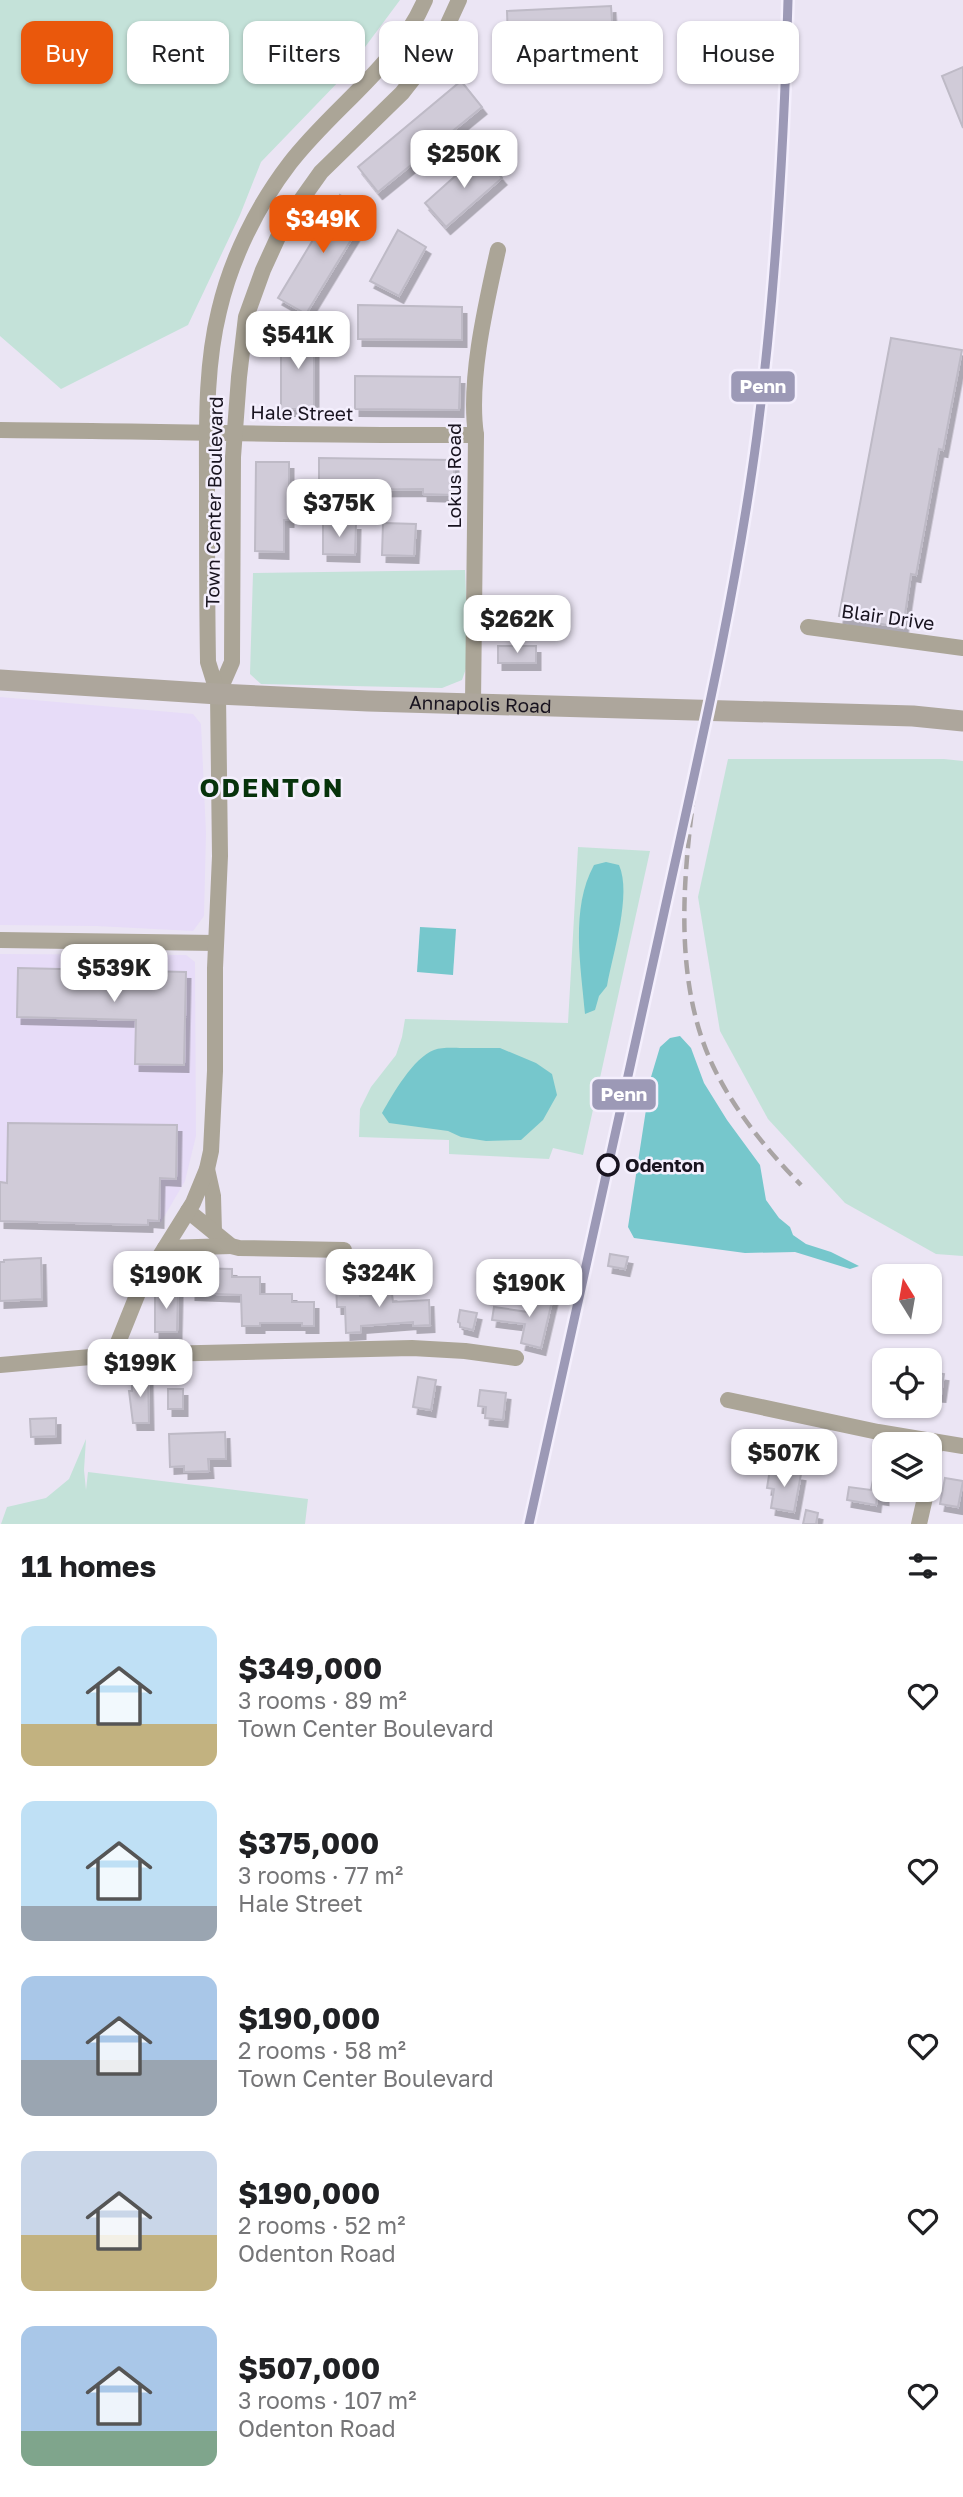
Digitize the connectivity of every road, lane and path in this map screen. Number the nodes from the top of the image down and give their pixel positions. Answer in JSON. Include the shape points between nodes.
{"nodes":[{"id":1,"x":425,"y":0,"type":"edge"},
{"id":2,"x":459,"y":0,"type":"edge"},
{"id":3,"x":498,"y":250,"type":"dead end"},
{"id":4,"x":0,"y":430,"type":"edge"},
{"id":5,"x":207,"y":432,"type":"junction"},
{"id":6,"x":234,"y":433,"type":"junction"},
{"id":7,"x":476,"y":435,"type":"junction"},
{"id":8,"x":808,"y":626,"type":"dead end"},
{"id":9,"x":963,"y":648,"type":"edge"},
{"id":10,"x":0,"y":680,"type":"edge"},
{"id":11,"x":218,"y":694,"type":"junction"},
{"id":12,"x":473,"y":703,"type":"junction"},
{"id":13,"x":963,"y":721,"type":"edge"},
{"id":14,"x":0,"y":940,"type":"edge"},
{"id":15,"x":216,"y":943,"type":"junction"},
{"id":16,"x":207,"y":1169,"type":"junction"},
{"id":17,"x":188,"y":1211,"type":"junction"},
{"id":18,"x":214,"y":1232,"type":"junction"},
{"id":19,"x":231,"y":1246,"type":"junction"},
{"id":20,"x":164,"y":1248,"type":"junction"},
{"id":21,"x":344,"y":1250,"type":"dead end"},
{"id":22,"x":113,"y":1355,"type":"junction"},
{"id":23,"x":516,"y":1357,"type":"dead end"},
{"id":24,"x":0,"y":1365,"type":"edge"},
{"id":25,"x":728,"y":1400,"type":"dead end"},
{"id":26,"x":883,"y":1432,"type":"edge"},
{"id":27,"x":942,"y":1444,"type":"edge"},
{"id":28,"x":963,"y":1446,"type":"edge"},
{"id":29,"x":924,"y":1502,"type":"edge"},
{"id":30,"x":919,"y":1524,"type":"edge"}],
"edges":[{"from":1,"to":5,"type":"street","name":"Town Center Boulevard","via":[[373,76],[290,163],[252,223],[219,312],[209,374]]},
{"from":2,"to":6,"type":"street","name":"Town Center Boulevard","via":[[420,70],[321,172],[285,224],[246,317]]},
{"from":3,"to":7,"type":"street","name":"Lokus Road","via":[[478,350]]},
{"from":4,"to":5,"type":"street","name":"Hale Street"},
{"from":5,"to":6,"type":"street","name":"Hale Street"},
{"from":5,"to":11,"type":"street","name":"Town Center Boulevard","via":[[208,662]]},
{"from":6,"to":7,"type":"street","name":"Hale Street"},
{"from":6,"to":11,"type":"street","name":"Town Center Boulevard","via":[[232,662]]},
{"from":7,"to":12,"type":"street","name":"Lokus Road"},
{"from":8,"to":9,"type":"street","name":"Blair Drive"},
{"from":10,"to":11,"type":"main road","name":"Annapolis Road"},
{"from":11,"to":12,"type":"main road","name":"Annapolis Road"},
{"from":11,"to":15,"type":"street","name":"Town Center Boulevard"},
{"from":12,"to":13,"type":"main road","name":"Annapolis Road"},
{"from":14,"to":15,"type":"street"},
{"from":15,"to":16,"type":"street","name":"Town Center Boulevard","via":[[215,1084]]},
{"from":16,"to":17,"type":"street","name":"Town Center Boulevard"},
{"from":16,"to":18,"type":"street"},
{"from":17,"to":18,"type":"street"},
{"from":17,"to":20,"type":"street","name":"Town Center Boulevard"},
{"from":18,"to":19,"type":"street"},
{"from":19,"to":20,"type":"street"},
{"from":19,"to":21,"type":"street"},
{"from":20,"to":22,"type":"street","name":"Town Center Boulevard","via":[[140,1288]]},
{"from":22,"to":23,"type":"street","via":[[412,1348]]},
{"from":22,"to":24,"type":"street"},
{"from":25,"to":26,"type":"street"},
{"from":27,"to":28,"type":"street"},
{"from":29,"to":30,"type":"street"}]}
